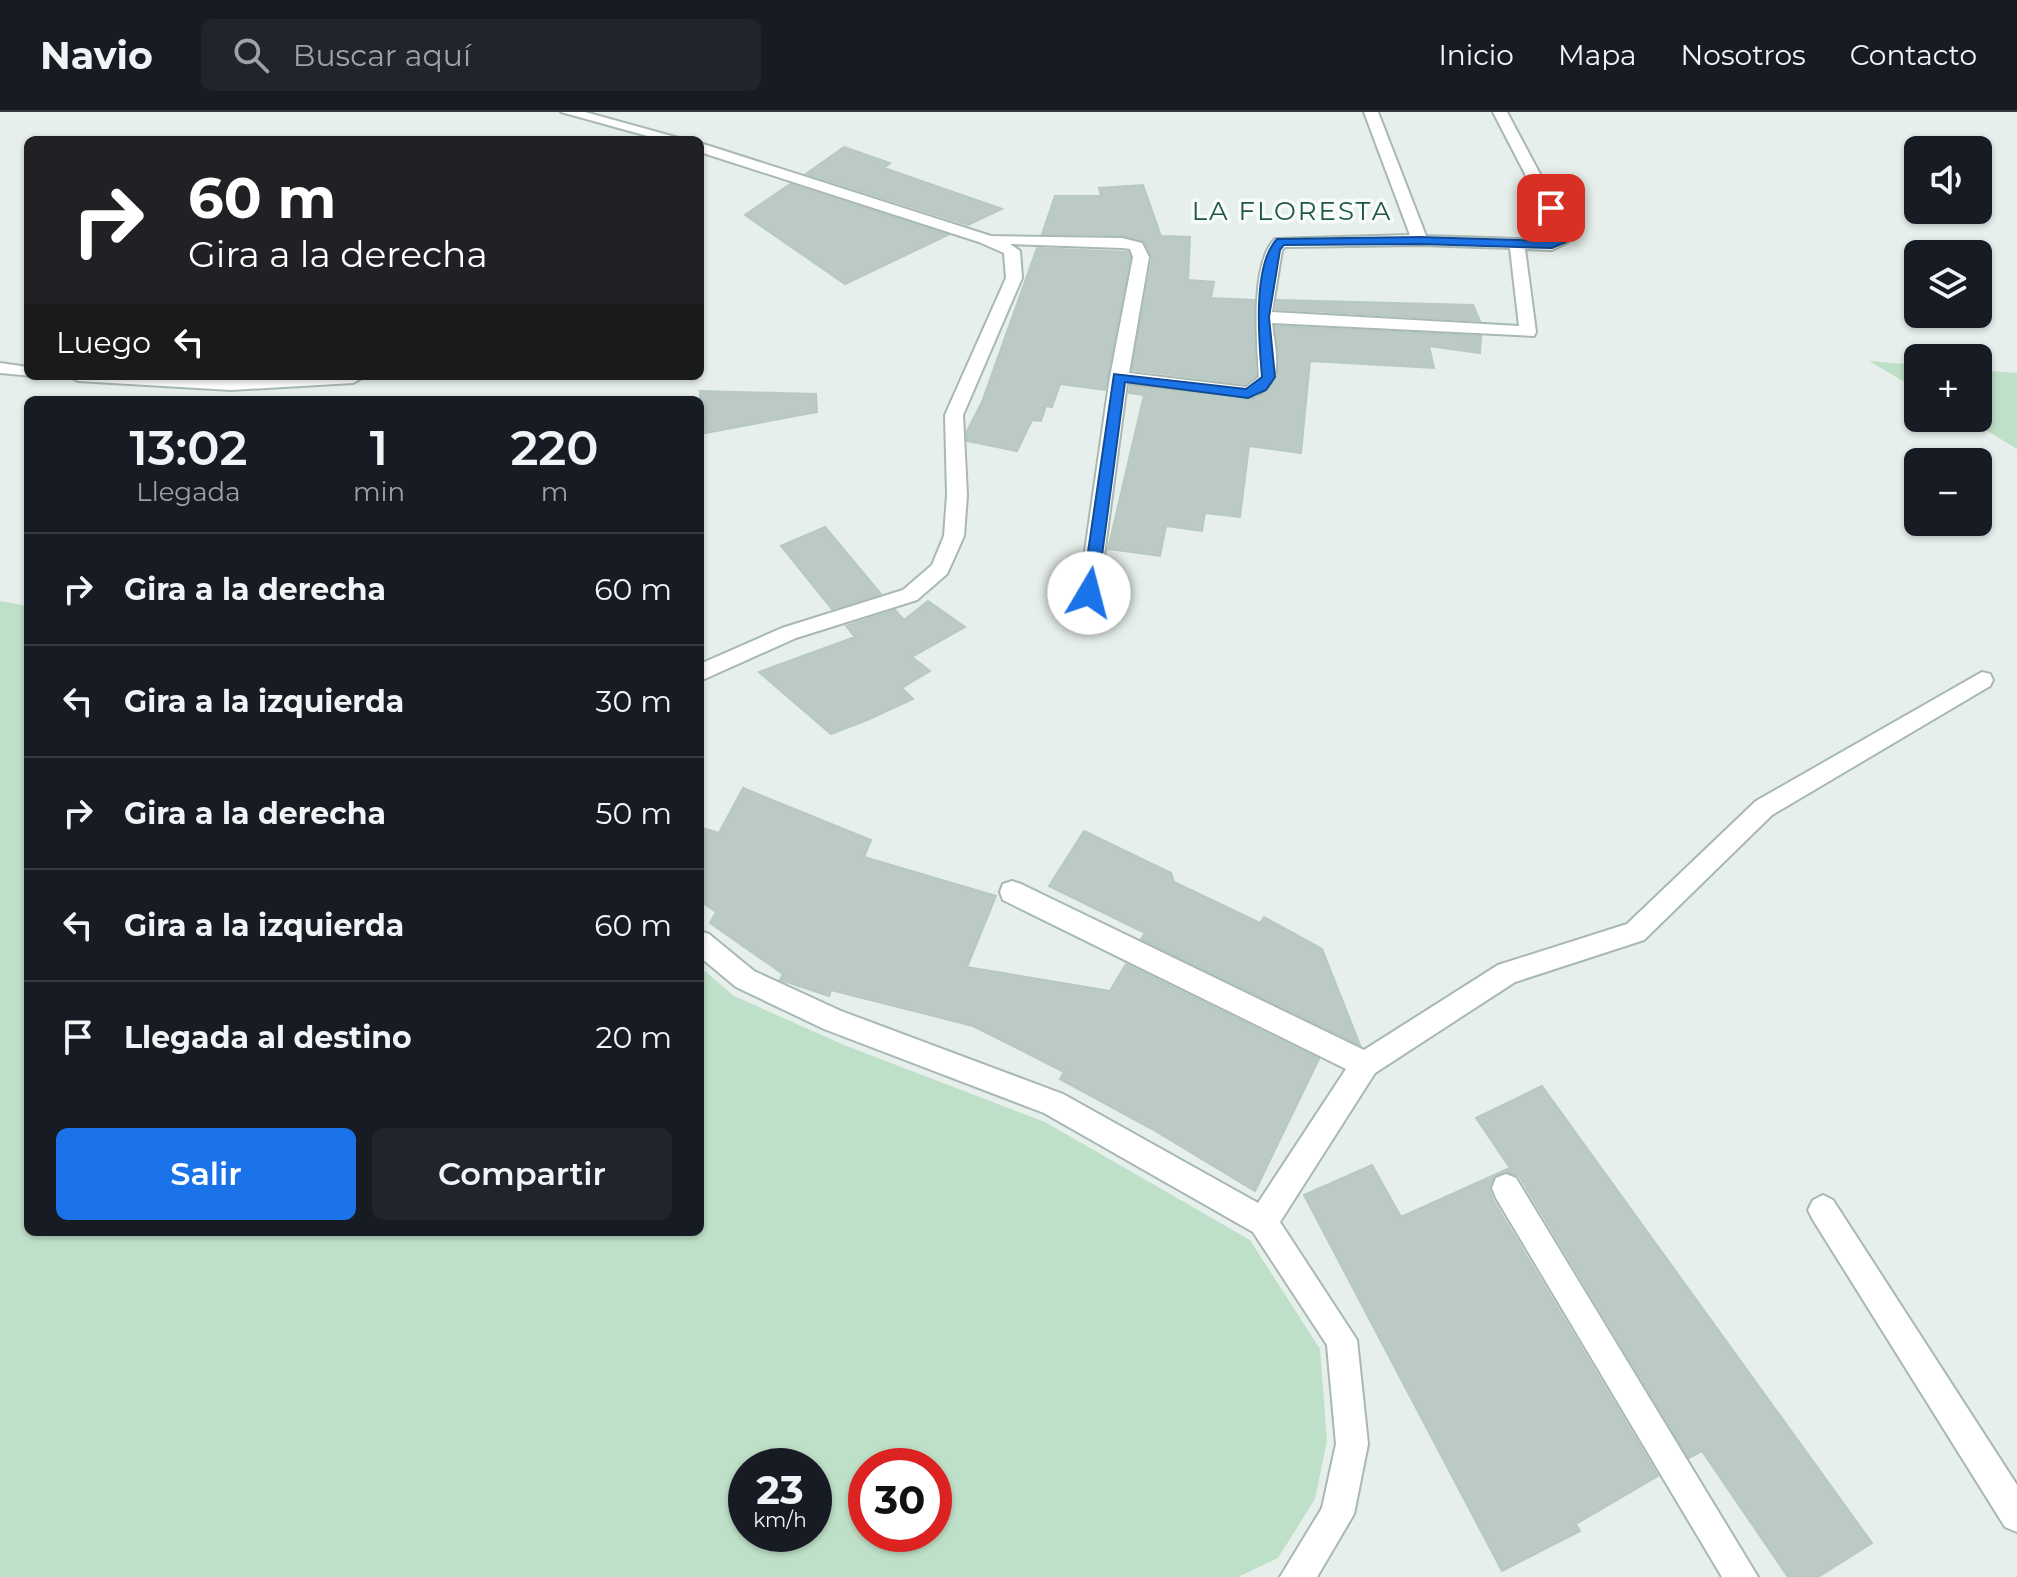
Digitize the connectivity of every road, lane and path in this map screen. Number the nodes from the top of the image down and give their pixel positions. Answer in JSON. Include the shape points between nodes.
{"nodes":[{"id":1,"x":568,"y":112,"type":"edge"},
{"id":2,"x":1371,"y":112,"type":"edge"},
{"id":3,"x":1500,"y":112,"type":"edge"},
{"id":4,"x":663,"y":136,"type":"edge"},
{"id":5,"x":704,"y":148,"type":"edge"},
{"id":6,"x":985,"y":239,"type":"junction"},
{"id":7,"x":1420,"y":240,"type":"junction"},
{"id":8,"x":1517,"y":244,"type":"junction"},
{"id":9,"x":1263,"y":317,"type":"junction"},
{"id":10,"x":0,"y":368,"type":"edge"},
{"id":11,"x":24,"y":371,"type":"edge"},
{"id":12,"x":1119,"y":377,"type":"junction"},
{"id":13,"x":146,"y":380,"type":"edge"},
{"id":14,"x":318,"y":380,"type":"edge"},
{"id":15,"x":1089,"y":593,"type":"dead end"},
{"id":16,"x":704,"y":671,"type":"edge"},
{"id":17,"x":1982,"y":680,"type":"dead end"},
{"id":18,"x":1012,"y":892,"type":"dead end"},
{"id":19,"x":704,"y":945,"type":"edge"},
{"id":20,"x":1365,"y":1064,"type":"junction"},
{"id":21,"x":1506,"y":1188,"type":"dead end"},
{"id":22,"x":1823,"y":1210,"type":"dead end"},
{"id":23,"x":1263,"y":1222,"type":"junction"},
{"id":24,"x":2017,"y":1515,"type":"edge"},
{"id":25,"x":1297,"y":1577,"type":"edge"},
{"id":26,"x":1741,"y":1577,"type":"edge"}],
"edges":[{"from":1,"to":4,"type":"street"},
{"from":2,"to":7,"type":"street"},
{"from":3,"to":8,"type":"street","via":[[1563,232],[1552,245]]},
{"from":5,"to":6,"type":"street"},
{"from":6,"to":12,"type":"street","via":[[1136,246],[1141,257]]},
{"from":6,"to":16,"type":"street","via":[[1012,251],[1014,278],[954,415],[954,536],[940,569],[910,595],[789,633]]},
{"from":7,"to":8,"type":"street"},
{"from":7,"to":9,"type":"street","via":[[1281,242],[1274,249]]},
{"from":8,"to":9,"type":"street","via":[[1528,332]]},
{"from":9,"to":12,"type":"street","via":[[1268,377],[1248,393]]},
{"from":10,"to":11,"type":"street"},
{"from":12,"to":15,"type":"street"},
{"from":13,"to":14,"type":"street","via":[[231,385]]},
{"from":17,"to":20,"type":"street","via":[[1764,808],[1635,932],[1507,973]]},
{"from":18,"to":20,"type":"street"},
{"from":19,"to":23,"type":"street","via":[[745,979],[833,1020],[1053,1103]]},
{"from":20,"to":23,"type":"street"},
{"from":21,"to":26,"type":"street"},
{"from":22,"to":24,"type":"street"},
{"from":23,"to":25,"type":"street","via":[[1342,1340],[1352,1444],[1337,1514]]}]}
